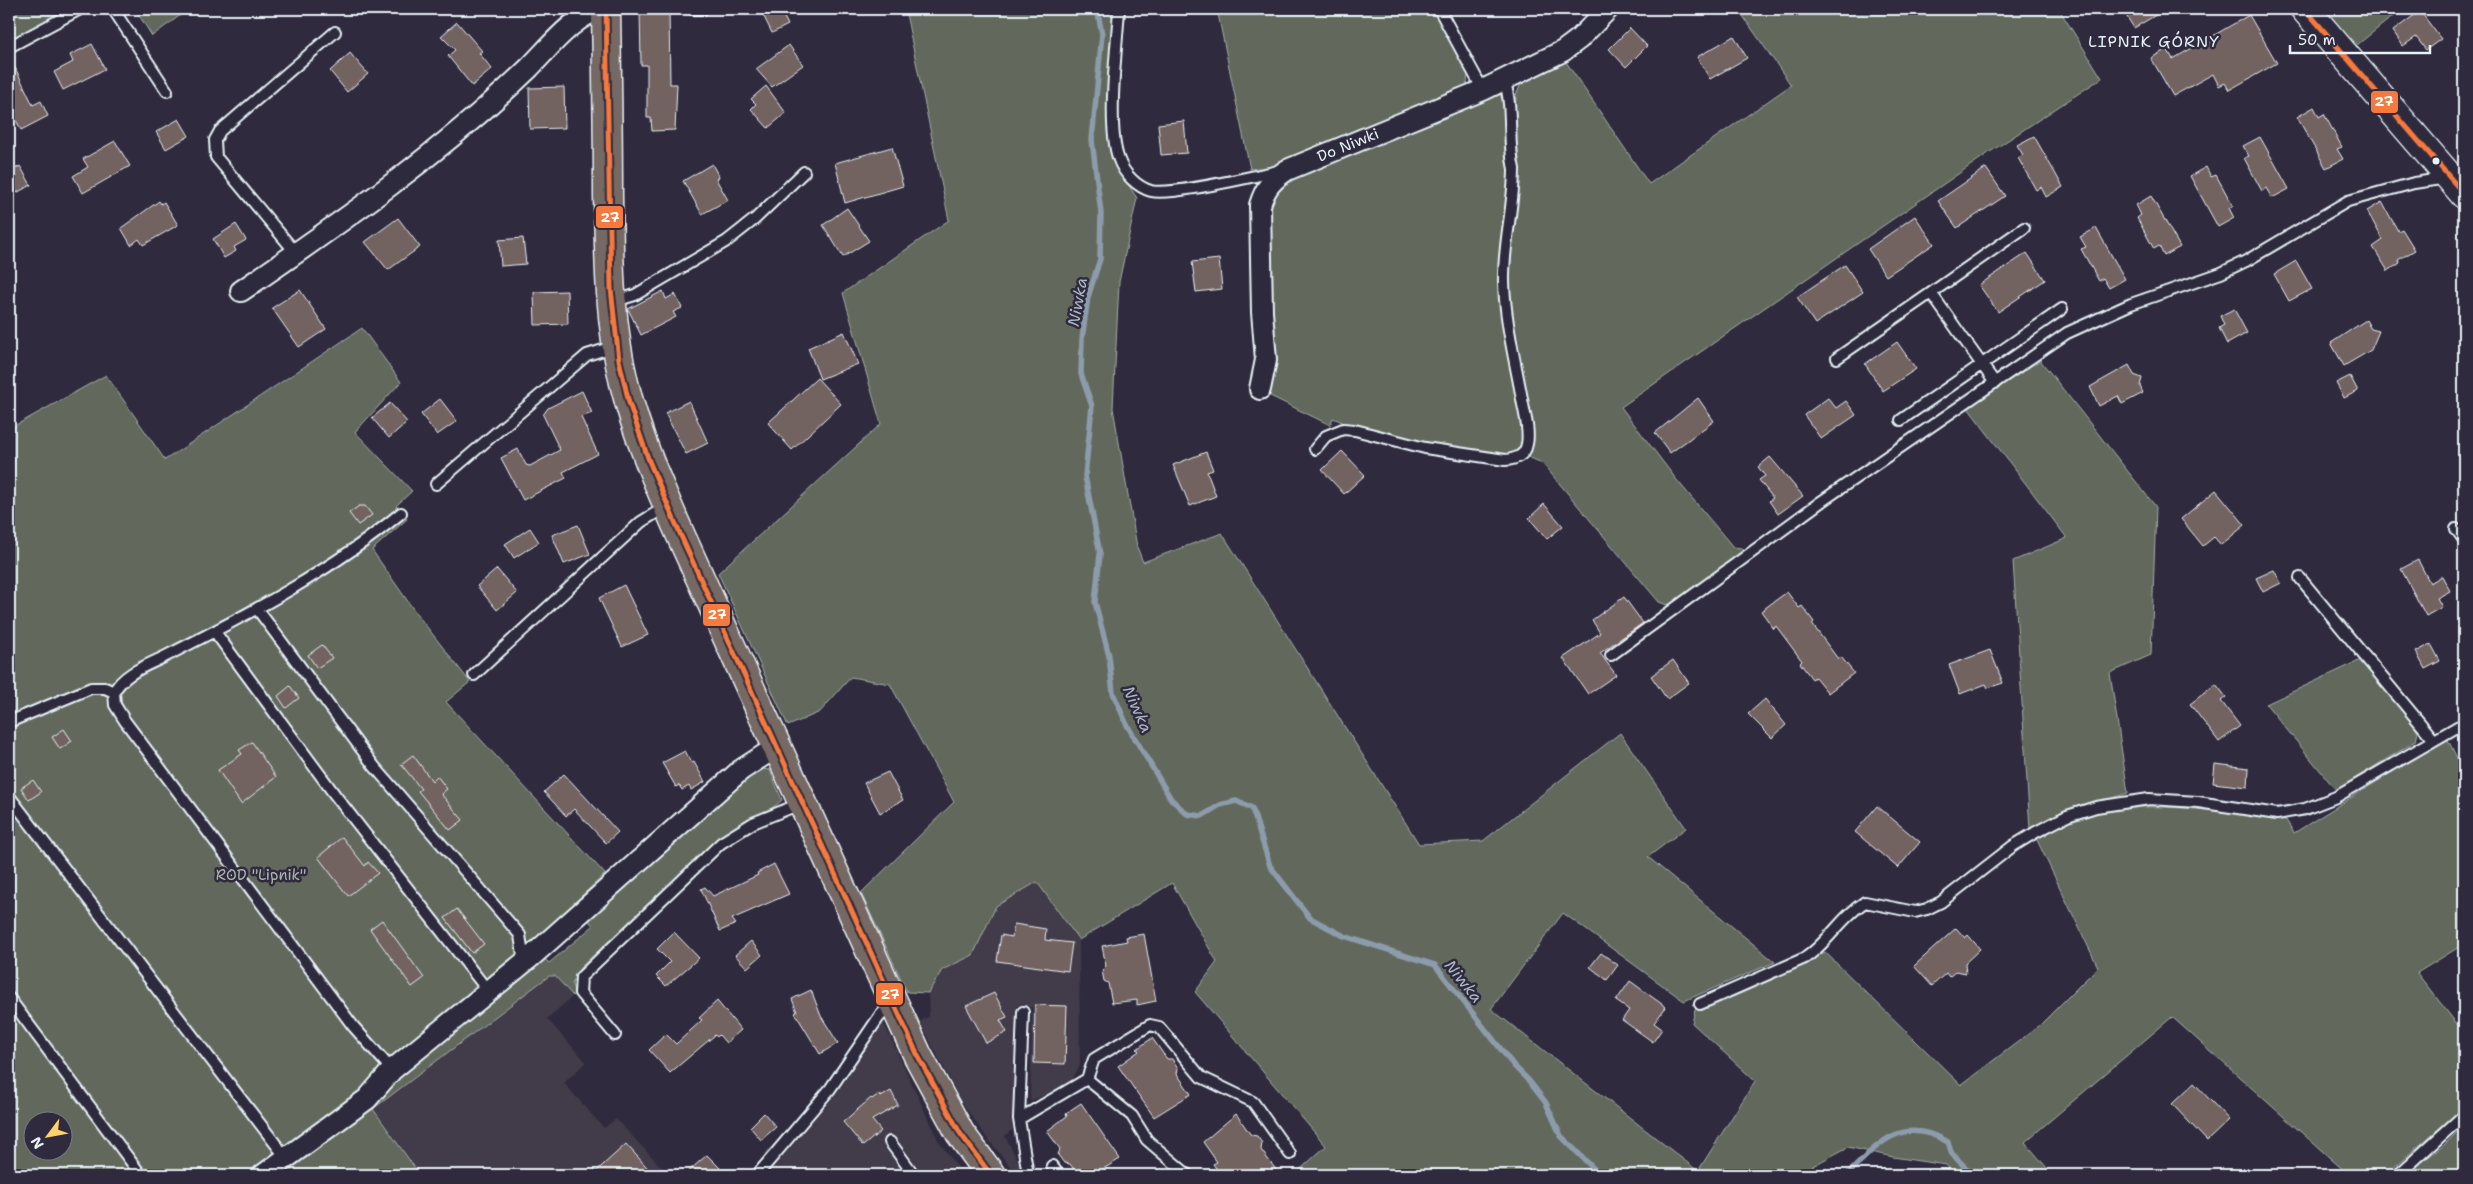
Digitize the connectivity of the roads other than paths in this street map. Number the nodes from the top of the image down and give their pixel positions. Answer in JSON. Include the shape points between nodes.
{"nodes":[{"id":1,"x":80,"y":9,"type":"edge"},
{"id":2,"x":113,"y":9,"type":"edge"},
{"id":3,"x":602,"y":9,"type":"edge"},
{"id":4,"x":606,"y":9,"type":"edge"},
{"id":5,"x":693,"y":9,"type":"edge"},
{"id":6,"x":703,"y":9,"type":"edge"},
{"id":7,"x":1119,"y":9,"type":"edge"},
{"id":8,"x":1439,"y":9,"type":"edge"},
{"id":9,"x":1608,"y":9,"type":"edge"},
{"id":10,"x":2305,"y":9,"type":"edge"},
{"id":11,"x":336,"y":32,"type":"dead end"},
{"id":12,"x":9,"y":47,"type":"edge"},
{"id":13,"x":1504,"y":79,"type":"junction"},
{"id":14,"x":1483,"y":90,"type":"junction"},
{"id":15,"x":167,"y":91,"type":"dead end"},
{"id":16,"x":1287,"y":170,"type":"junction"},
{"id":17,"x":804,"y":172,"type":"dead end"},
{"id":18,"x":2457,"y":186,"type":"edge"},
{"id":19,"x":2024,"y":228,"type":"dead end"},
{"id":20,"x":296,"y":253,"type":"junction"},
{"id":21,"x":241,"y":291,"type":"dead end"},
{"id":22,"x":1931,"y":293,"type":"junction"},
{"id":23,"x":611,"y":302,"type":"junction"},
{"id":24,"x":2062,"y":309,"type":"dead end"},
{"id":25,"x":617,"y":345,"type":"junction"},
{"id":26,"x":1837,"y":358,"type":"dead end"},
{"id":27,"x":1981,"y":365,"type":"junction"},
{"id":28,"x":1995,"y":383,"type":"junction"},
{"id":29,"x":1260,"y":389,"type":"dead end"},
{"id":30,"x":1901,"y":420,"type":"dead end"},
{"id":31,"x":1315,"y":449,"type":"dead end"},
{"id":32,"x":436,"y":484,"type":"dead end"},
{"id":33,"x":668,"y":505,"type":"junction"},
{"id":34,"x":402,"y":513,"type":"dead end"},
{"id":35,"x":2456,"y":529,"type":"dead end"},
{"id":36,"x":2464,"y":540,"type":"edge"},
{"id":37,"x":2300,"y":578,"type":"dead end"},
{"id":38,"x":258,"y":610,"type":"junction"},
{"id":39,"x":215,"y":632,"type":"junction"},
{"id":40,"x":1611,"y":656,"type":"dead end"},
{"id":41,"x":474,"y":675,"type":"dead end"},
{"id":42,"x":114,"y":692,"type":"junction"},
{"id":43,"x":9,"y":722,"type":"edge"},
{"id":44,"x":2464,"y":723,"type":"edge"},
{"id":45,"x":2434,"y":740,"type":"junction"},
{"id":46,"x":778,"y":746,"type":"junction"},
{"id":47,"x":9,"y":796,"type":"edge"},
{"id":48,"x":803,"y":803,"type":"junction"},
{"id":49,"x":524,"y":962,"type":"junction"},
{"id":50,"x":488,"y":991,"type":"junction"},
{"id":51,"x":9,"y":998,"type":"edge"},
{"id":52,"x":894,"y":1002,"type":"junction"},
{"id":53,"x":1700,"y":1004,"type":"dead end"},
{"id":54,"x":1023,"y":1012,"type":"dead end"},
{"id":55,"x":615,"y":1034,"type":"dead end"},
{"id":56,"x":392,"y":1070,"type":"junction"},
{"id":57,"x":1087,"y":1080,"type":"junction"},
{"id":58,"x":2464,"y":1115,"type":"edge"},
{"id":59,"x":1019,"y":1119,"type":"junction"},
{"id":60,"x":890,"y":1142,"type":"dead end"},
{"id":61,"x":1290,"y":1154,"type":"dead end"},
{"id":62,"x":287,"y":1159,"type":"junction"},
{"id":63,"x":1052,"y":1166,"type":"dead end"},
{"id":64,"x":141,"y":1175,"type":"edge"},
{"id":65,"x":263,"y":1175,"type":"edge"},
{"id":66,"x":757,"y":1175,"type":"edge"},
{"id":67,"x":914,"y":1175,"type":"edge"},
{"id":68,"x":991,"y":1175,"type":"edge"},
{"id":69,"x":1028,"y":1175,"type":"edge"},
{"id":70,"x":1059,"y":1175,"type":"edge"},
{"id":71,"x":1188,"y":1175,"type":"edge"},
{"id":72,"x":2398,"y":1175,"type":"edge"}],
"edges":[{"from":1,"to":12,"type":"lane"},
{"from":2,"to":15,"type":"lane"},
{"from":3,"to":20,"type":"street","via":[[568,29],[505,91],[420,165]]},
{"from":4,"to":23,"type":"main road"},
{"from":5,"to":6,"type":"lane"},
{"from":7,"to":16,"type":"lane","via":[[1114,136],[1119,161],[1135,184],[1152,191],[1183,189]]},
{"from":8,"to":14,"type":"lane"},
{"from":9,"to":13,"type":"street","name":"Do Niwki","via":[[1579,40],[1563,51]]},
{"from":10,"to":18,"type":"street"},
{"from":11,"to":20,"type":"lane","via":[[220,131],[215,140],[216,157]]},
{"from":13,"to":14,"type":"street","name":"Do Niwki"},
{"from":13,"to":31,"type":"lane","via":[[1510,96],[1510,150],[1514,178],[1504,282],[1526,425],[1525,450],[1521,456],[1505,460],[1425,448],[1356,430],[1343,430],[1326,436]]},
{"from":14,"to":16,"type":"street","name":"Do Niwki"},
{"from":16,"to":29,"type":"street","name":"Do Niwki","via":[[1264,190],[1260,205],[1266,360]]},
{"from":17,"to":23,"type":"lane","via":[[727,241],[635,295]]},
{"from":18,"to":28,"type":"lane","via":[[2414,183],[2348,201],[2221,273],[2124,306],[2067,333]]},
{"from":19,"to":22,"type":"lane"},
{"from":20,"to":21,"type":"street"},
{"from":22,"to":26,"type":"lane"},
{"from":22,"to":27,"type":"lane"},
{"from":23,"to":25,"type":"main road"},
{"from":24,"to":27,"type":"lane"},
{"from":25,"to":32,"type":"lane","via":[[587,355]]},
{"from":25,"to":33,"type":"main road","via":[[635,420]]},
{"from":27,"to":28,"type":"lane"},
{"from":27,"to":30,"type":"lane"},
{"from":28,"to":40,"type":"lane","via":[[1822,501]]},
{"from":33,"to":41,"type":"lane","via":[[641,522]]},
{"from":33,"to":46,"type":"main road"},
{"from":34,"to":38,"type":"lane","via":[[365,543]]},
{"from":35,"to":36,"type":"lane"},
{"from":37,"to":45,"type":"lane"},
{"from":38,"to":39,"type":"lane"},
{"from":38,"to":49,"type":"lane","via":[[374,766],[520,936]]},
{"from":39,"to":42,"type":"lane","via":[[131,674],[118,684]]},
{"from":39,"to":50,"type":"lane"},
{"from":42,"to":43,"type":"lane","via":[[91,688]]},
{"from":42,"to":56,"type":"lane","via":[[115,705],[131,728],[353,1026]]},
{"from":44,"to":45,"type":"lane"},
{"from":45,"to":53,"type":"lane","via":[[2336,797],[2306,809],[2277,814],[2198,802],[2149,799],[2096,807],[2067,816],[2013,846],[1941,902],[1915,912],[1864,902],[1820,948],[1805,958]]},
{"from":46,"to":48,"type":"main road"},
{"from":46,"to":49,"type":"street","via":[[741,770]]},
{"from":47,"to":62,"type":"lane"},
{"from":48,"to":52,"type":"main road"},
{"from":48,"to":55,"type":"lane","via":[[753,823],[721,843],[580,977],[580,993]]},
{"from":49,"to":50,"type":"street"},
{"from":50,"to":56,"type":"street"},
{"from":51,"to":64,"type":"lane"},
{"from":52,"to":66,"type":"lane","via":[[879,1016],[830,1089]]},
{"from":52,"to":68,"type":"main road","via":[[947,1111]]},
{"from":54,"to":59,"type":"lane"},
{"from":56,"to":62,"type":"street","via":[[367,1099]]},
{"from":57,"to":59,"type":"lane"},
{"from":57,"to":61,"type":"lane","via":[[1094,1059],[1150,1025],[1158,1027],[1201,1076],[1253,1102]]},
{"from":57,"to":71,"type":"lane","via":[[1132,1116],[1147,1140]]},
{"from":58,"to":72,"type":"lane"},
{"from":59,"to":69,"type":"lane"},
{"from":60,"to":67,"type":"lane"},
{"from":62,"to":65,"type":"street"},
{"from":63,"to":70,"type":"lane"}]}
